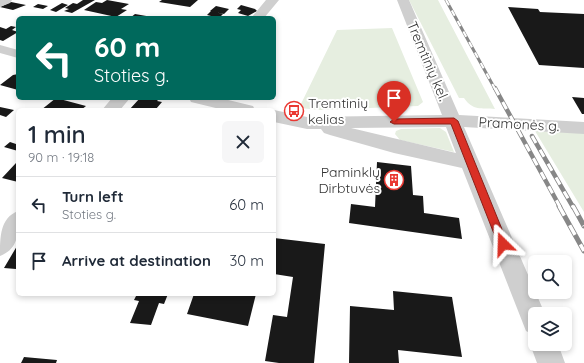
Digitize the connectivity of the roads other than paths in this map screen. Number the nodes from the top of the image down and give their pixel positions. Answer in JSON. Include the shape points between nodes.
{"nodes":[{"id":1,"x":6,"y":0,"type":"edge"},
{"id":2,"x":273,"y":0,"type":"edge"},
{"id":3,"x":403,"y":0,"type":"edge"},
{"id":4,"x":0,"y":3,"type":"edge"},
{"id":5,"x":259,"y":16,"type":"edge"},
{"id":6,"x":120,"y":100,"type":"edge"},
{"id":7,"x":205,"y":100,"type":"edge"},
{"id":8,"x":112,"y":108,"type":"edge"},
{"id":9,"x":239,"y":108,"type":"edge"},
{"id":10,"x":276,"y":116,"type":"edge"},
{"id":11,"x":454,"y":121,"type":"junction"},
{"id":12,"x":394,"y":122,"type":"junction"},
{"id":13,"x":307,"y":123,"type":"junction"},
{"id":14,"x":584,"y":128,"type":"edge"},
{"id":15,"x":394,"y":146,"type":"junction"},
{"id":16,"x":470,"y":163,"type":"junction"},
{"id":17,"x":16,"y":223,"type":"edge"},
{"id":18,"x":0,"y":246,"type":"edge"},
{"id":19,"x":529,"y":307,"type":"edge"},
{"id":20,"x":547,"y":351,"type":"edge"},
{"id":21,"x":552,"y":363,"type":"edge"}],
"edges":[{"from":1,"to":4,"type":"street"},
{"from":2,"to":5,"type":"street"},
{"from":3,"to":11,"type":"street","name":"Tremtinių kel."},
{"from":6,"to":8,"type":"street"},
{"from":7,"to":9,"type":"street"},
{"from":10,"to":13,"type":"street"},
{"from":11,"to":12,"type":"street","name":"Pramonės g."},
{"from":11,"to":14,"type":"street","name":"Pramonės g."},
{"from":11,"to":16,"type":"street","name":"Tremtinių kel."},
{"from":12,"to":13,"type":"street","name":"Pramonės g."},
{"from":12,"to":15,"type":"street","via":[[388,129],[389,139]]},
{"from":13,"to":15,"type":"street"},
{"from":15,"to":16,"type":"street"},
{"from":16,"to":19,"type":"street","name":"Tremtinių kel."},
{"from":17,"to":18,"type":"street"},
{"from":20,"to":21,"type":"street"}]}
